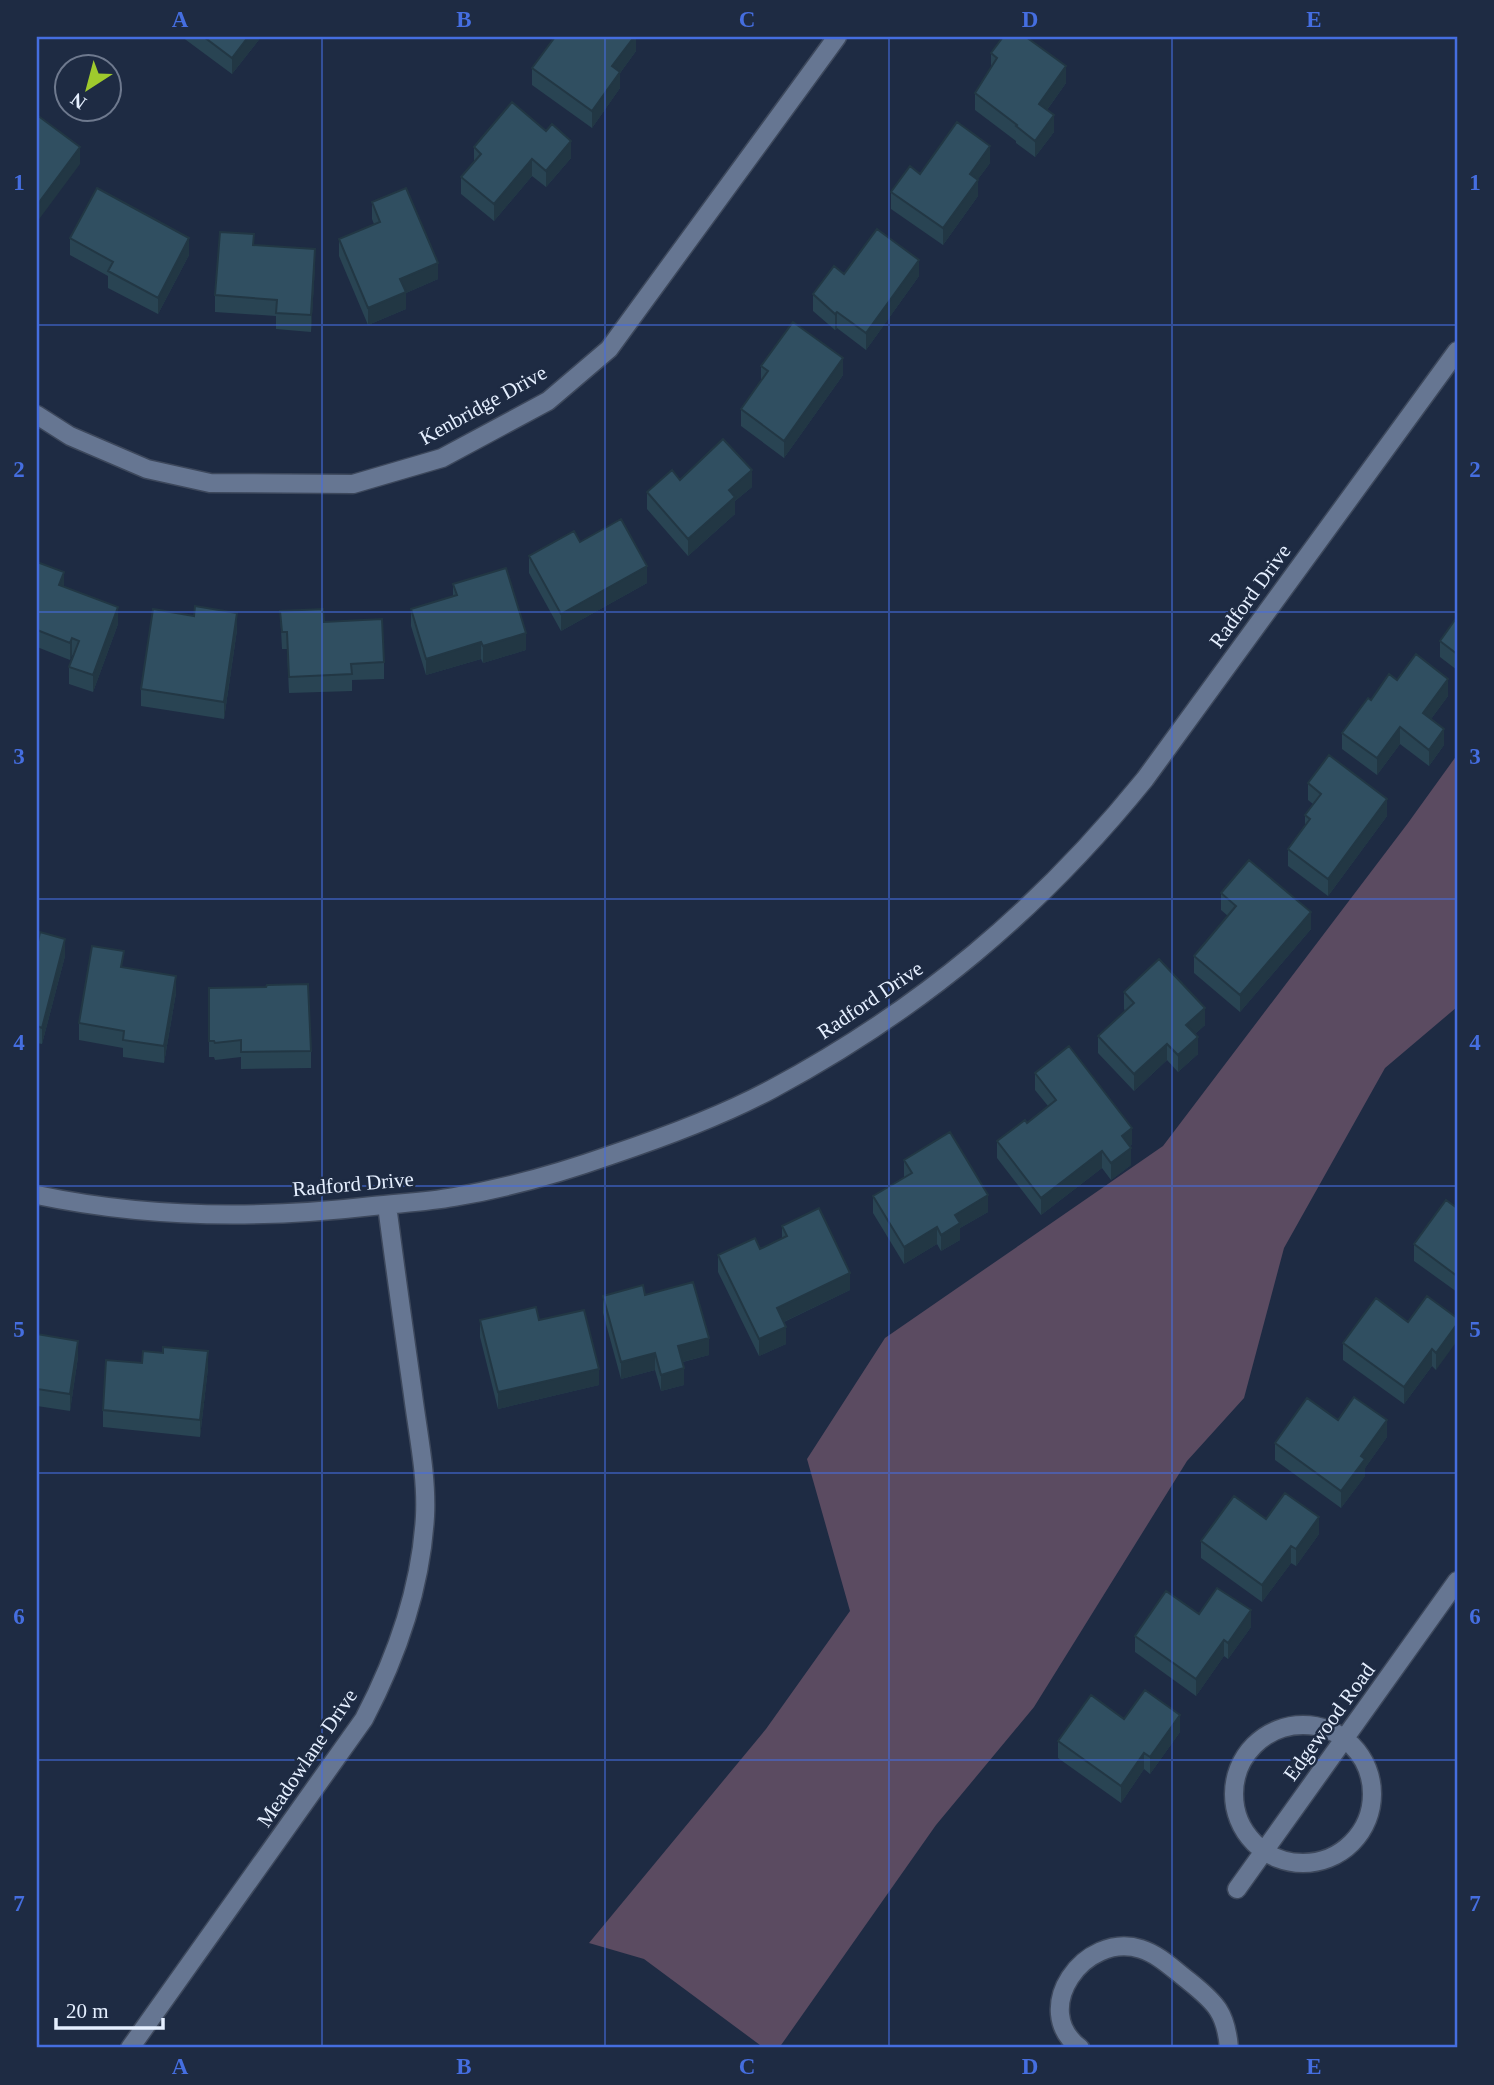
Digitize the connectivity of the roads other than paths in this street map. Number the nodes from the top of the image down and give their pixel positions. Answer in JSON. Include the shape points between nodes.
{"nodes":[{"id":1,"x":837,"y":37,"type":"edge"},
{"id":2,"x":1457,"y":351,"type":"edge"},
{"id":3,"x":37,"y":415,"type":"edge"},
{"id":4,"x":37,"y":1195,"type":"edge"},
{"id":5,"x":387,"y":1205,"type":"junction"},
{"id":6,"x":1457,"y":1581,"type":"edge"},
{"id":7,"x":1344,"y":1739,"type":"junction"},
{"id":8,"x":1264,"y":1851,"type":"junction"},
{"id":9,"x":1237,"y":1889,"type":"dead end"},
{"id":10,"x":130,"y":2048,"type":"edge"},
{"id":11,"x":1080,"y":2048,"type":"edge"},
{"id":12,"x":1229,"y":2048,"type":"edge"}],
"edges":[{"from":1,"to":3,"type":"street","name":"Kenbridge Drive","via":[[609,349],[548,401],[442,458],[353,484],[210,483],[147,469],[70,436]]},
{"from":2,"to":5,"type":"street","name":"Radford Drive","via":[[1145,779],[1056,881],[968,960],[855,1041],[770,1090],[675,1132],[519,1183],[453,1198]]},
{"from":4,"to":5,"type":"street","name":"Radford Drive","via":[[125,1209],[223,1215]]},
{"from":5,"to":10,"type":"street","name":"Meadowlane Drive","via":[[425,1514],[409,1610],[364,1719]]},
{"from":6,"to":7,"type":"street","name":"Edgewood Road"},
{"from":7,"to":8,"type":"street","name":"Edgewood Road"},
{"from":7,"to":8,"type":"street","via":[[1364,1762],[1371,1784],[1368,1817],[1356,1837],[1339,1852],[1318,1861],[1285,1860]]},
{"from":7,"to":8,"type":"street","via":[[1312,1725],[1290,1726],[1260,1739],[1246,1755],[1234,1785],[1235,1807],[1248,1836]]},
{"from":8,"to":9,"type":"street","name":"Edgewood Road"},
{"from":11,"to":12,"type":"street","via":[[1064,2027],[1062,1990],[1089,1955],[1116,1946],[1158,1956],[1213,2001],[1227,2027]]}]}
